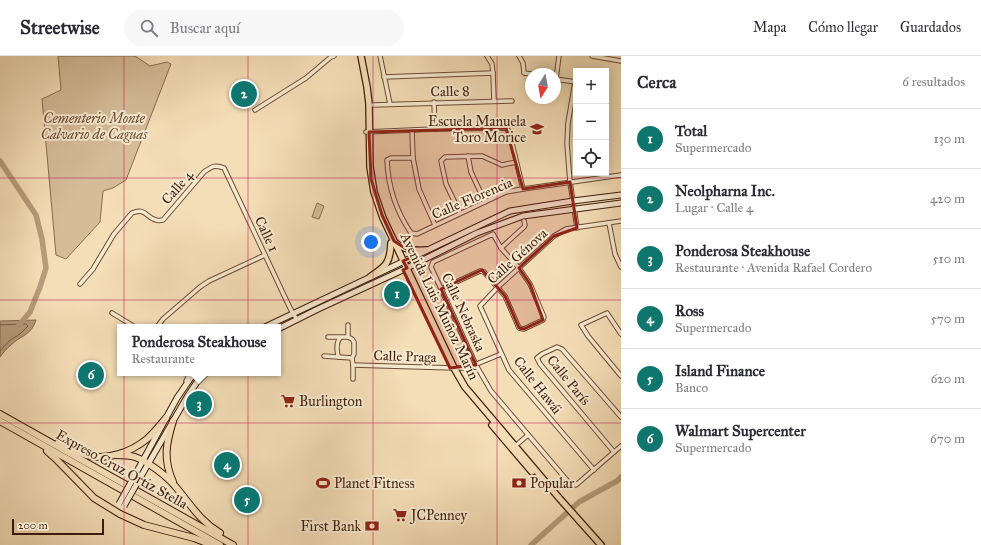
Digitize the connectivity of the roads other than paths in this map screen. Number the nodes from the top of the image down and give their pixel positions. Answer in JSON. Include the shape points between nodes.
{"nodes":[{"id":1,"x":334,"y":56,"type":"edge"},
{"id":2,"x":358,"y":56,"type":"edge"},
{"id":3,"x":361,"y":56,"type":"edge"},
{"id":4,"x":380,"y":56,"type":"edge"},
{"id":5,"x":487,"y":56,"type":"edge"},
{"id":6,"x":519,"y":56,"type":"edge"},
{"id":7,"x":559,"y":56,"type":"edge"},
{"id":8,"x":592,"y":56,"type":"edge"},
{"id":9,"x":621,"y":61,"type":"edge"},
{"id":10,"x":557,"y":68,"type":"edge"},
{"id":11,"x":493,"y":73,"type":"junction"},
{"id":12,"x":525,"y":73,"type":"edge"},
{"id":13,"x":384,"y":77,"type":"junction"},
{"id":14,"x":561,"y":80,"type":"edge"},
{"id":15,"x":573,"y":82,"type":"edge"},
{"id":16,"x":573,"y":94,"type":"edge"},
{"id":17,"x":512,"y":100,"type":"dead end"},
{"id":18,"x":494,"y":101,"type":"junction"},
{"id":19,"x":434,"y":102,"type":"junction"},
{"id":20,"x":390,"y":104,"type":"junction"},
{"id":21,"x":373,"y":105,"type":"dead end"},
{"id":22,"x":255,"y":110,"type":"dead end"},
{"id":23,"x":435,"y":129,"type":"junction"},
{"id":24,"x":412,"y":131,"type":"junction"},
{"id":25,"x":367,"y":132,"type":"junction"},
{"id":26,"x":468,"y":156,"type":"junction"},
{"id":27,"x":413,"y":158,"type":"junction"},
{"id":28,"x":516,"y":162,"type":"junction"},
{"id":29,"x":212,"y":166,"type":"joint"},
{"id":30,"x":621,"y":175,"type":"edge"},
{"id":31,"x":598,"y":178,"type":"joint"},
{"id":32,"x":570,"y":182,"type":"junction"},
{"id":33,"x":523,"y":189,"type":"junction"},
{"id":34,"x":621,"y":195,"type":"edge"},
{"id":35,"x":573,"y":200,"type":"junction"},
{"id":36,"x":485,"y":202,"type":"junction"},
{"id":37,"x":621,"y":203,"type":"edge"},
{"id":38,"x":574,"y":210,"type":"junction"},
{"id":39,"x":460,"y":213,"type":"junction"},
{"id":40,"x":524,"y":221,"type":"dead end"},
{"id":41,"x":621,"y":222,"type":"edge"},
{"id":42,"x":609,"y":223,"type":"junction"},
{"id":43,"x":435,"y":225,"type":"junction"},
{"id":44,"x":577,"y":228,"type":"junction"},
{"id":45,"x":392,"y":242,"type":"junction"},
{"id":46,"x":501,"y":248,"type":"junction"},
{"id":47,"x":426,"y":250,"type":"junction"},
{"id":48,"x":265,"y":254,"type":"junction"},
{"id":49,"x":402,"y":262,"type":"junction"},
{"id":50,"x":621,"y":267,"type":"edge"},
{"id":51,"x":519,"y":268,"type":"junction"},
{"id":52,"x":405,"y":269,"type":"junction"},
{"id":53,"x":370,"y":277,"type":"junction"},
{"id":54,"x":80,"y":284,"type":"dead end"},
{"id":55,"x":498,"y":288,"type":"junction"},
{"id":56,"x":441,"y":289,"type":"junction"},
{"id":57,"x":480,"y":306,"type":"joint"},
{"id":58,"x":112,"y":313,"type":"dead end"},
{"id":59,"x":293,"y":314,"type":"junction"},
{"id":60,"x":297,"y":320,"type":"junction"},
{"id":61,"x":130,"y":324,"type":"edge"},
{"id":62,"x":159,"y":324,"type":"edge"},
{"id":63,"x":271,"y":324,"type":"edge"},
{"id":64,"x":348,"y":325,"type":"dead end"},
{"id":65,"x":281,"y":328,"type":"edge"},
{"id":66,"x":621,"y":334,"type":"edge"},
{"id":67,"x":328,"y":337,"type":"dead end"},
{"id":68,"x":348,"y":337,"type":"junction"},
{"id":69,"x":340,"y":338,"type":"junction"},
{"id":70,"x":501,"y":354,"type":"junction"},
{"id":71,"x":324,"y":356,"type":"dead end"},
{"id":72,"x":340,"y":357,"type":"junction"},
{"id":73,"x":352,"y":358,"type":"junction"},
{"id":74,"x":476,"y":364,"type":"junction"},
{"id":75,"x":353,"y":365,"type":"junction"},
{"id":76,"x":452,"y":368,"type":"junction"},
{"id":77,"x":188,"y":376,"type":"edge"},
{"id":78,"x":193,"y":376,"type":"edge"},
{"id":79,"x":203,"y":376,"type":"edge"},
{"id":80,"x":621,"y":376,"type":"edge"},
{"id":81,"x":353,"y":378,"type":"dead end"},
{"id":82,"x":184,"y":387,"type":"junction"},
{"id":83,"x":0,"y":414,"type":"edge"},
{"id":84,"x":621,"y":417,"type":"edge"},
{"id":85,"x":166,"y":418,"type":"junction"},
{"id":86,"x":174,"y":420,"type":"junction"},
{"id":87,"x":0,"y":421,"type":"edge"},
{"id":88,"x":528,"y":435,"type":"junction"},
{"id":89,"x":43,"y":442,"type":"junction"},
{"id":90,"x":621,"y":446,"type":"edge"},
{"id":91,"x":514,"y":448,"type":"junction"},
{"id":92,"x":614,"y":452,"type":"junction"},
{"id":93,"x":116,"y":455,"type":"junction"},
{"id":94,"x":146,"y":463,"type":"junction"},
{"id":95,"x":594,"y":470,"type":"junction"},
{"id":96,"x":175,"y":485,"type":"junction"},
{"id":97,"x":117,"y":513,"type":"junction"},
{"id":98,"x":583,"y":528,"type":"junction"},
{"id":99,"x":212,"y":545,"type":"edge"},
{"id":100,"x":220,"y":545,"type":"edge"},
{"id":101,"x":235,"y":545,"type":"edge"},
{"id":102,"x":597,"y":545,"type":"edge"},
{"id":103,"x":601,"y":545,"type":"edge"}],
"edges":[{"from":1,"to":22,"type":"street","via":[[306,78]]},
{"from":2,"to":25,"type":"main road","name":"Avenida Luis Muñoz Marín","via":[[365,94]]},
{"from":3,"to":25,"type":"main road","name":"Avenida Luis Muñoz Marín","via":[[367,87]]},
{"from":4,"to":13,"type":"street"},
{"from":5,"to":11,"type":"street","via":[[492,64]]},
{"from":6,"to":12,"type":"street"},
{"from":7,"to":10,"type":"street"},
{"from":8,"to":9,"type":"street"},
{"from":11,"to":13,"type":"street"},
{"from":11,"to":18,"type":"street"},
{"from":13,"to":20,"type":"street"},
{"from":14,"to":15,"type":"street"},
{"from":16,"to":32,"type":"street","via":[[567,144]]},
{"from":17,"to":18,"type":"street","name":"Calle 8"},
{"from":18,"to":19,"type":"street","name":"Calle 8"},
{"from":19,"to":20,"type":"street","name":"Calle 8"},
{"from":19,"to":23,"type":"street"},
{"from":20,"to":21,"type":"street","name":"Calle 8"},
{"from":23,"to":24,"type":"street"},
{"from":23,"to":28,"type":"street","via":[[506,128],[509,131]]},
{"from":24,"to":25,"type":"street"},
{"from":24,"to":27,"type":"street"},
{"from":25,"to":45,"type":"main road","name":"Avenida Luis Muñoz Marín","via":[[372,186]]},
{"from":26,"to":28,"type":"street","via":[[482,156],[502,165]]},
{"from":26,"to":36,"type":"street","via":[[471,172]]},
{"from":26,"to":39,"type":"street","via":[[445,157],[441,161],[446,184]]},
{"from":27,"to":43,"type":"street","via":[[419,189]]},
{"from":27,"to":43,"type":"street","name":"Calle Florencia","via":[[386,160],[393,199],[411,233],[418,234]]},
{"from":28,"to":33,"type":"street"},
{"from":29,"to":48,"type":"street","name":"Calle 1","via":[[224,168]]},
{"from":29,"to":54,"type":"street","name":"Calle 4","via":[[163,220],[156,220],[143,212],[132,213],[114,234],[93,269]]},
{"from":30,"to":31,"type":"street","name":"Calle Florencia"},
{"from":31,"to":32,"type":"street","name":"Calle Florencia"},
{"from":32,"to":33,"type":"street","name":"Calle Florencia"},
{"from":32,"to":35,"type":"street"},
{"from":33,"to":36,"type":"street","name":"Calle Florencia","via":[[506,192]]},
{"from":34,"to":35,"type":"main road"},
{"from":35,"to":38,"type":"street"},
{"from":35,"to":47,"type":"main road","via":[[510,212]]},
{"from":36,"to":39,"type":"street","name":"Calle Florencia"},
{"from":37,"to":38,"type":"main road"},
{"from":38,"to":44,"type":"street"},
{"from":38,"to":52,"type":"main road","via":[[523,216],[477,233]]},
{"from":39,"to":43,"type":"street","name":"Calle Florencia"},
{"from":40,"to":46,"type":"street","via":[[526,225]]},
{"from":41,"to":42,"type":"street","name":"Calle Génova"},
{"from":42,"to":44,"type":"street","name":"Calle Génova"},
{"from":42,"to":50,"type":"street","via":[[615,254]]},
{"from":44,"to":51,"type":"street","name":"Calle Génova","via":[[566,229],[554,236]]},
{"from":45,"to":47,"type":"main road","via":[[405,249]]},
{"from":45,"to":49,"type":"main road","name":"Avenida Luis Muñoz Marín"},
{"from":45,"to":53,"type":"main road","via":[[388,262]]},
{"from":46,"to":51,"type":"street"},
{"from":46,"to":56,"type":"street","name":"Calle Nebraska","via":[[493,234],[433,262],[431,267]]},
{"from":47,"to":49,"type":"main road"},
{"from":48,"to":59,"type":"street","name":"Calle 1"},
{"from":48,"to":62,"type":"street","via":[[209,281]]},
{"from":49,"to":52,"type":"main road","name":"Avenida Luis Muñoz Marín"},
{"from":49,"to":53,"type":"main road"},
{"from":51,"to":55,"type":"street","name":"Calle Génova"},
{"from":51,"to":55,"type":"street","via":[[530,284],[543,320],[524,329],[519,328],[505,296]]},
{"from":52,"to":60,"type":"main road"},
{"from":52,"to":76,"type":"main road","name":"Avenida Luis Muñoz Marín"},
{"from":53,"to":59,"type":"main road"},
{"from":55,"to":56,"type":"street","via":[[484,272],[480,271]]},
{"from":55,"to":57,"type":"street","name":"Calle Génova"},
{"from":56,"to":74,"type":"street","name":"Calle Nebraska"},
{"from":57,"to":70,"type":"street","name":"Calle Hawái"},
{"from":58,"to":61,"type":"street"},
{"from":59,"to":60,"type":"street","name":"Calle 1"},
{"from":59,"to":63,"type":"main road"},
{"from":60,"to":65,"type":"main road"},
{"from":64,"to":68,"type":"street"},
{"from":66,"to":80,"type":"street","via":[[607,313],[582,325]]},
{"from":67,"to":69,"type":"street"},
{"from":68,"to":69,"type":"street"},
{"from":68,"to":73,"type":"street","via":[[354,342]]},
{"from":69,"to":72,"type":"street","via":[[337,353]]},
{"from":70,"to":74,"type":"street","name":"Calle Praga"},
{"from":70,"to":95,"type":"street","name":"Calle Hawái","via":[[509,370]]},
{"from":71,"to":72,"type":"street"},
{"from":72,"to":73,"type":"street"},
{"from":73,"to":75,"type":"street"},
{"from":74,"to":76,"type":"street","name":"Calle Praga","via":[[467,368]]},
{"from":74,"to":88,"type":"street","name":"Calle Nebraska","via":[[491,391]]},
{"from":75,"to":76,"type":"street","name":"Calle Praga"},
{"from":75,"to":81,"type":"street"},
{"from":76,"to":91,"type":"main road","name":"Avenida Luis Muñoz Marín"},
{"from":77,"to":82,"type":"street"},
{"from":78,"to":82,"type":"main road"},
{"from":79,"to":86,"type":"main road"},
{"from":82,"to":85,"type":"main road"},
{"from":83,"to":89,"type":"highway","name":"Expreso Cruz Ortiz Stella"},
{"from":84,"to":92,"type":"street","name":"Calle París","via":[[562,349],[557,347],[537,358]]},
{"from":85,"to":93,"type":"highway","via":[[146,439]]},
{"from":85,"to":94,"type":"main road"},
{"from":86,"to":94,"type":"main road"},
{"from":86,"to":96,"type":"highway","via":[[166,453]]},
{"from":87,"to":89,"type":"highway","name":"Expreso Cruz Ortiz Stella"},
{"from":88,"to":91,"type":"street"},
{"from":88,"to":95,"type":"street","name":"Calle Nebraska","via":[[571,485],[576,485]]},
{"from":89,"to":93,"type":"highway","via":[[57,442],[86,455]]},
{"from":89,"to":97,"type":"highway","via":[[49,453],[94,498]]},
{"from":89,"to":100,"type":"highway","name":"Expreso Cruz Ortiz Stella"},
{"from":89,"to":101,"type":"highway","name":"Expreso Cruz Ortiz Stella"},
{"from":90,"to":92,"type":"street"},
{"from":91,"to":98,"type":"main road","name":"Avenida Luis Muñoz Marín"},
{"from":92,"to":95,"type":"street"},
{"from":93,"to":94,"type":"highway","via":[[130,456]]},
{"from":94,"to":96,"type":"highway"},
{"from":94,"to":97,"type":"main road","bridge":true},
{"from":96,"to":101,"type":"highway","via":[[199,517]]},
{"from":97,"to":99,"type":"highway","via":[[148,527]]},
{"from":98,"to":102,"type":"main road","name":"Avenida Luis Muñoz Marín"},
{"from":98,"to":103,"type":"main road","name":"Avenida Luis Muñoz Marín"}]}
